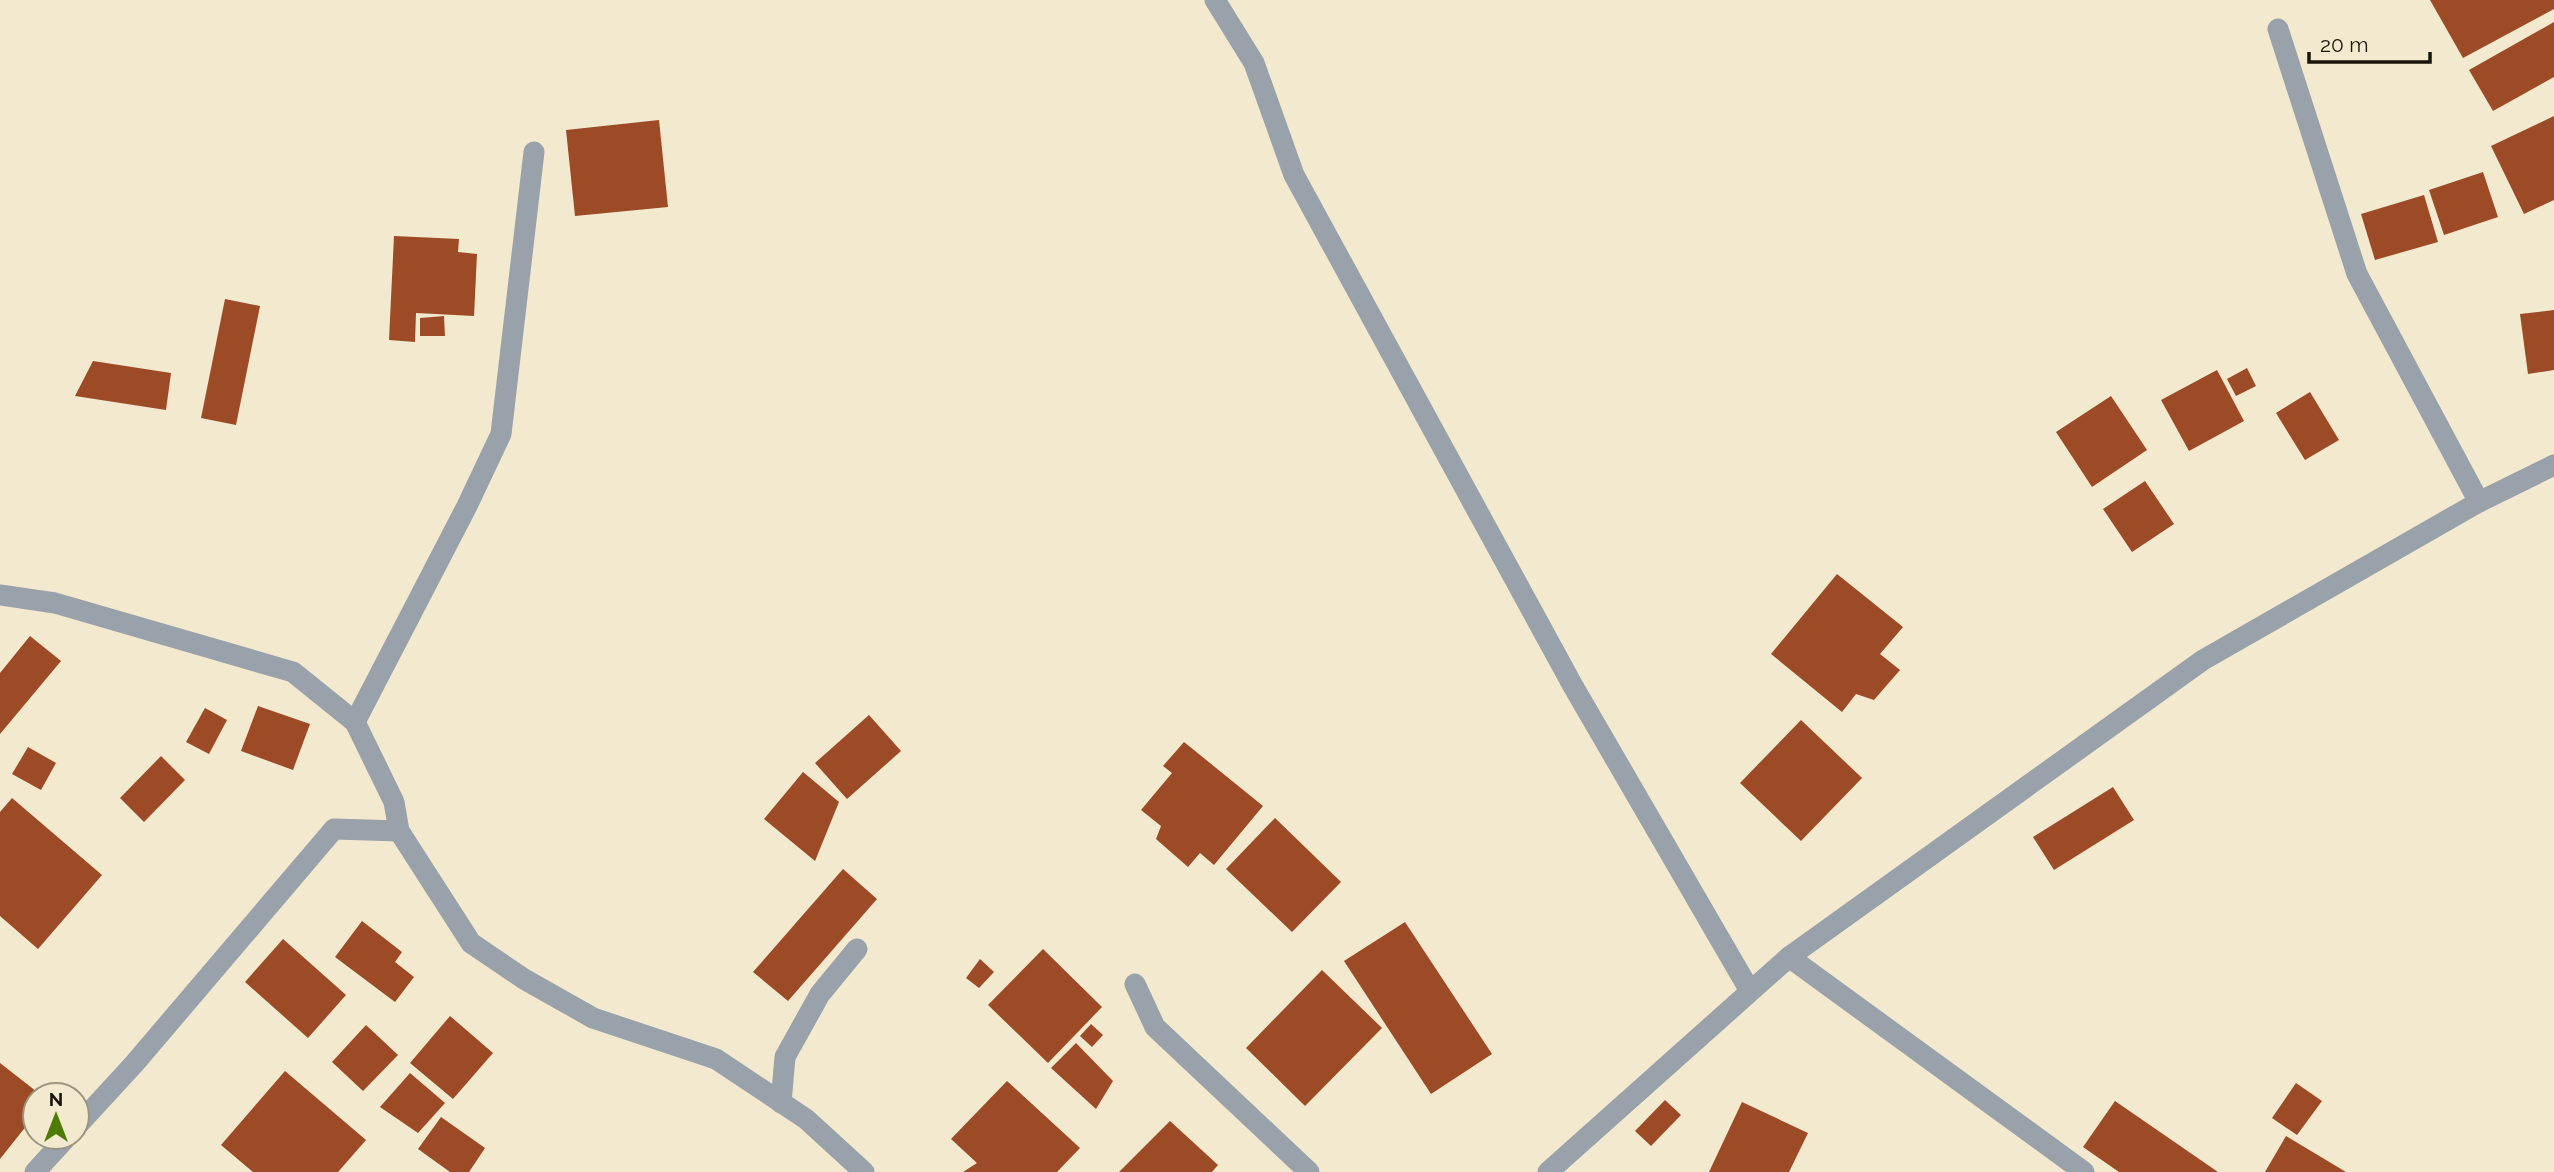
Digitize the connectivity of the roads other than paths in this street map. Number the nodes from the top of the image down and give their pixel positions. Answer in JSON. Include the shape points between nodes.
{"nodes":[{"id":1,"x":1215,"y":0,"type":"edge"},
{"id":2,"x":2278,"y":29,"type":"dead end"},
{"id":3,"x":534,"y":152,"type":"dead end"},
{"id":4,"x":2554,"y":465,"type":"edge"},
{"id":5,"x":2479,"y":502,"type":"junction"},
{"id":6,"x":0,"y":595,"type":"edge"},
{"id":7,"x":355,"y":722,"type":"junction"},
{"id":8,"x":399,"y":831,"type":"junction"},
{"id":9,"x":857,"y":949,"type":"dead end"},
{"id":10,"x":1788,"y":957,"type":"junction"},
{"id":11,"x":1135,"y":984,"type":"dead end"},
{"id":12,"x":1750,"y":991,"type":"junction"},
{"id":13,"x":781,"y":1103,"type":"junction"},
{"id":14,"x":91,"y":1111,"type":"edge"},
{"id":15,"x":54,"y":1151,"type":"edge"},
{"id":16,"x":35,"y":1172,"type":"edge"},
{"id":17,"x":864,"y":1172,"type":"edge"},
{"id":18,"x":1309,"y":1172,"type":"edge"},
{"id":19,"x":1548,"y":1172,"type":"edge"},
{"id":20,"x":2084,"y":1172,"type":"edge"}],
"edges":[{"from":1,"to":12,"type":"street","via":[[1254,64],[1294,175],[1573,686]]},
{"from":2,"to":5,"type":"street","via":[[2357,274]]},
{"from":3,"to":7,"type":"street","via":[[502,434]]},
{"from":4,"to":5,"type":"street"},
{"from":5,"to":10,"type":"street","via":[[2203,660]]},
{"from":6,"to":7,"type":"street","via":[[55,603],[293,672]]},
{"from":7,"to":8,"type":"street","via":[[394,802]]},
{"from":8,"to":13,"type":"street","via":[[471,943],[593,1018],[716,1059]]},
{"from":8,"to":14,"type":"street","via":[[334,829]]},
{"from":9,"to":13,"type":"street","via":[[820,994],[785,1057]]},
{"from":10,"to":12,"type":"street"},
{"from":10,"to":20,"type":"street"},
{"from":11,"to":18,"type":"street","via":[[1155,1027]]},
{"from":12,"to":19,"type":"street"},
{"from":13,"to":17,"type":"street","via":[[806,1119]]},
{"from":15,"to":16,"type":"street"}]}
